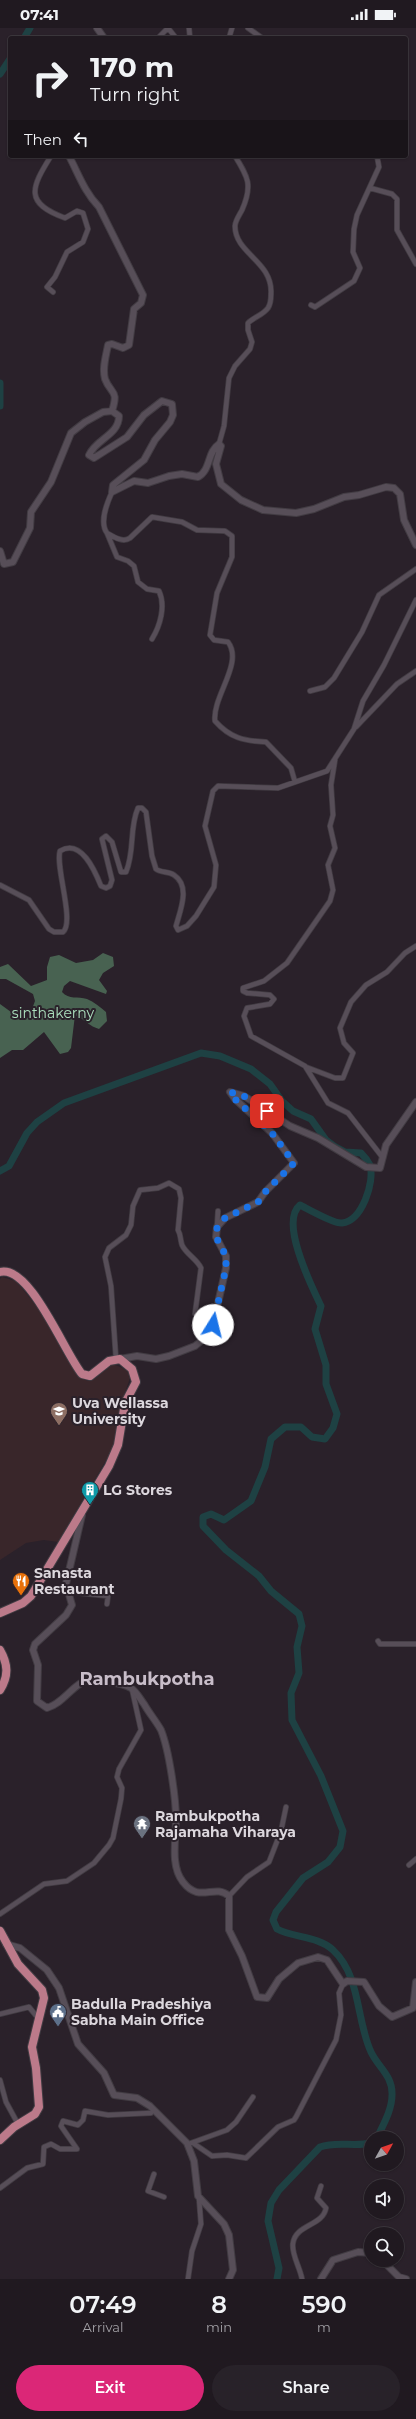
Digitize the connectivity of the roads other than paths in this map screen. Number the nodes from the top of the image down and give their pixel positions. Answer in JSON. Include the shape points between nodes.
{"nodes":[{"id":1,"x":248,"y":28,"type":"edge"},
{"id":2,"x":160,"y":36,"type":"edge"},
{"id":3,"x":174,"y":36,"type":"edge"},
{"id":4,"x":259,"y":36,"type":"edge"},
{"id":5,"x":50,"y":158,"type":"edge"},
{"id":6,"x":70,"y":158,"type":"edge"},
{"id":7,"x":236,"y":158,"type":"edge"},
{"id":8,"x":378,"y":158,"type":"edge"},
{"id":9,"x":370,"y":188,"type":"junction"},
{"id":10,"x":416,"y":264,"type":"edge"},
{"id":11,"x":53,"y":292,"type":"dead end"},
{"id":12,"x":311,"y":306,"type":"dead end"},
{"id":13,"x":112,"y":411,"type":"junction"},
{"id":14,"x":219,"y":444,"type":"junction"},
{"id":15,"x":112,"y":492,"type":"junction"},
{"id":16,"x":107,"y":533,"type":"junction"},
{"id":17,"x":416,"y":545,"type":"edge"},
{"id":18,"x":0,"y":551,"type":"edge"},
{"id":19,"x":416,"y":569,"type":"edge"},
{"id":20,"x":416,"y":600,"type":"edge"},
{"id":21,"x":152,"y":639,"type":"dead end"},
{"id":22,"x":416,"y":671,"type":"edge"},
{"id":23,"x":310,"y":691,"type":"dead end"},
{"id":24,"x":354,"y":729,"type":"junction"},
{"id":25,"x":335,"y":760,"type":"junction"},
{"id":26,"x":295,"y":782,"type":"junction"},
{"id":27,"x":0,"y":885,"type":"edge"},
{"id":28,"x":416,"y":946,"type":"edge"},
{"id":29,"x":304,"y":1066,"type":"junction"},
{"id":30,"x":416,"y":1102,"type":"edge"},
{"id":31,"x":383,"y":1158,"type":"junction"},
{"id":32,"x":218,"y":1211,"type":"dead end"},
{"id":33,"x":217,"y":1228,"type":"junction"},
{"id":34,"x":0,"y":1272,"type":"edge"},
{"id":35,"x":195,"y":1314,"type":"dead end"},
{"id":36,"x":118,"y":1359,"type":"junction"},
{"id":37,"x":83,"y":1508,"type":"junction"},
{"id":38,"x":79,"y":1592,"type":"dead end"},
{"id":39,"x":107,"y":1604,"type":"dead end"},
{"id":40,"x":0,"y":1612,"type":"edge"},
{"id":41,"x":378,"y":1641,"type":"dead end"},
{"id":42,"x":416,"y":1644,"type":"edge"},
{"id":43,"x":0,"y":1650,"type":"edge"},
{"id":44,"x":132,"y":1689,"type":"junction"},
{"id":45,"x":0,"y":1690,"type":"edge"},
{"id":46,"x":286,"y":1807,"type":"dead end"},
{"id":47,"x":416,"y":1859,"type":"edge"},
{"id":48,"x":409,"y":1865,"type":"dead end"},
{"id":49,"x":229,"y":1896,"type":"junction"},
{"id":50,"x":0,"y":1914,"type":"edge"},
{"id":51,"x":0,"y":1931,"type":"edge"},
{"id":52,"x":3,"y":1942,"type":"edge"},
{"id":53,"x":345,"y":1982,"type":"junction"},
{"id":54,"x":416,"y":1982,"type":"edge"},
{"id":55,"x":0,"y":2014,"type":"edge"},
{"id":56,"x":39,"y":2020,"type":"junction"},
{"id":57,"x":0,"y":2080,"type":"edge"},
{"id":58,"x":253,"y":2097,"type":"dead end"},
{"id":59,"x":151,"y":2113,"type":"dead end"},
{"id":60,"x":18,"y":2124,"type":"junction"},
{"id":61,"x":0,"y":2140,"type":"edge"},
{"id":62,"x":190,"y":2143,"type":"junction"},
{"id":63,"x":154,"y":2174,"type":"dead end"},
{"id":64,"x":321,"y":2186,"type":"dead end"},
{"id":65,"x":0,"y":2188,"type":"edge"},
{"id":66,"x":198,"y":2196,"type":"junction"},
{"id":67,"x":164,"y":2197,"type":"dead end"},
{"id":68,"x":364,"y":2252,"type":"edge"},
{"id":69,"x":389,"y":2267,"type":"edge"},
{"id":70,"x":188,"y":2279,"type":"edge"},
{"id":71,"x":229,"y":2279,"type":"edge"},
{"id":72,"x":302,"y":2279,"type":"edge"},
{"id":73,"x":321,"y":2279,"type":"edge"},
{"id":74,"x":406,"y":2279,"type":"edge"}],
"edges":[{"from":1,"to":4,"type":"street"},
{"from":2,"to":3,"type":"street","via":[[168,28]]},
{"from":5,"to":11,"type":"street","via":[[38,180],[35,197],[37,203],[53,214],[65,218],[77,211],[83,213],[88,229],[82,242],[66,252],[55,277],[47,287]]},
{"from":6,"to":13,"type":"street","via":[[80,181],[99,207],[143,295],[141,303],[134,309],[128,345],[123,348],[108,345],[104,366],[105,380],[114,392]]},
{"from":7,"to":14,"type":"street","via":[[248,176],[243,207],[235,226],[237,234],[251,256],[264,266],[272,284],[268,308],[248,323],[252,342],[250,349],[235,366],[229,378],[224,426]]},
{"from":8,"to":9,"type":"street","via":[[380,167]]},
{"from":9,"to":10,"type":"street","via":[[392,194],[397,199],[397,230]]},
{"from":9,"to":12,"type":"street","via":[[356,215],[353,252],[360,268],[354,281],[315,307]]},
{"from":13,"to":15,"type":"street","via":[[119,416],[119,423],[92,449],[90,457],[94,458],[109,450],[127,437],[157,403],[168,401],[173,408],[170,422],[155,440],[144,460],[113,485]]},
{"from":13,"to":18,"type":"street","via":[[91,418],[71,433],[52,482],[31,512],[30,528],[13,562],[4,564]]},
{"from":14,"to":15,"type":"street","via":[[214,447],[205,471],[198,477],[182,474],[148,483],[134,481]]},
{"from":14,"to":17,"type":"street","via":[[216,464],[221,484],[241,500],[263,510],[296,513],[344,497],[386,487],[394,488],[400,494],[404,520]]},
{"from":15,"to":16,"type":"street","via":[[105,508],[104,525]]},
{"from":16,"to":21,"type":"street","via":[[117,557],[134,566],[138,582],[147,589],[159,592],[161,596],[160,621]]},
{"from":16,"to":26,"type":"street","via":[[127,541],[152,517],[182,522],[197,530],[217,529],[232,536],[232,557],[217,593],[210,635],[214,640],[228,642],[232,655],[231,670],[215,705],[215,721],[232,737],[266,742],[291,768]]},
{"from":19,"to":23,"type":"street","via":[[380,595],[362,632],[334,678],[325,687]]},
{"from":20,"to":24,"type":"street","via":[[363,701]]},
{"from":22,"to":24,"type":"street","via":[[397,684]]},
{"from":24,"to":25,"type":"street"},
{"from":25,"to":26,"type":"street","via":[[326,771]]},
{"from":25,"to":29,"type":"street","via":[[331,785],[333,815],[330,826],[335,848],[328,865],[333,890],[330,901],[287,963],[264,981],[242,989],[247,993],[270,995],[274,999],[270,1004],[247,1008],[244,1016],[252,1036]]},
{"from":26,"to":27,"type":"street","via":[[278,788],[218,786],[213,791],[204,826],[216,866],[214,887],[196,916],[182,929],[178,930],[176,926],[184,897],[182,886],[174,875],[156,869],[146,812],[142,808],[138,808],[134,818],[133,847],[126,872],[121,872],[112,842],[106,836],[102,839],[112,880],[110,886],[101,886],[92,864],[86,857],[66,847],[60,851],[58,858],[64,887],[67,925],[63,932],[49,929],[29,900]]},
{"from":28,"to":29,"type":"street","via":[[405,953],[387,972],[366,984],[351,1002],[340,1028],[344,1043],[353,1053],[343,1078],[335,1078]]},
{"from":29,"to":31,"type":"street","via":[[328,1103],[348,1113]]},
{"from":30,"to":31,"type":"street","via":[[386,1145]]},
{"from":31,"to":33,"type":"street","via":[[380,1168],[369,1168],[318,1138],[290,1126],[232,1091],[230,1094],[272,1133],[294,1163],[258,1202],[225,1218]]},
{"from":32,"to":33,"type":"street"},
{"from":33,"to":36,"type":"street","via":[[216,1237],[226,1256],[226,1268],[213,1325],[207,1336],[195,1346],[169,1356],[156,1359],[137,1356]]},
{"from":34,"to":36,"type":"highway","via":[[12,1273],[37,1299],[75,1366],[85,1376],[90,1376],[109,1361]]},
{"from":35,"to":36,"type":"street","via":[[200,1268],[198,1261],[182,1246],[178,1230],[181,1198],[179,1189],[169,1183],[158,1188],[140,1190],[126,1235],[109,1248],[105,1257],[111,1286]]},
{"from":36,"to":37,"type":"highway","via":[[132,1370],[136,1382],[125,1403],[118,1445],[109,1466]]},
{"from":37,"to":40,"type":"highway","via":[[31,1596],[23,1603]]},
{"from":37,"to":44,"type":"street","via":[[66,1584],[72,1605],[66,1615],[35,1644],[33,1650],[38,1665],[37,1701],[47,1708],[54,1706],[82,1682],[93,1679],[126,1685]]},
{"from":38,"to":39,"type":"street","via":[[108,1596]]},
{"from":41,"to":42,"type":"street","via":[[380,1644],[390,1645]]},
{"from":43,"to":45,"type":"highway","via":[[7,1669]]},
{"from":44,"to":49,"type":"street","via":[[164,1738],[174,1796],[174,1842],[180,1877],[198,1894],[218,1891]]},
{"from":44,"to":50,"type":"street","via":[[141,1730],[119,1769],[117,1777],[122,1788],[121,1798],[113,1838],[109,1845],[94,1862],[67,1881],[44,1884]]},
{"from":46,"to":49,"type":"street","via":[[281,1831],[269,1862],[247,1877]]},
{"from":47,"to":48,"type":"street"},
{"from":49,"to":53,"type":"street","via":[[229,1930],[257,1997],[267,1998],[279,1979],[298,1963],[318,1957],[327,1960]]},
{"from":51,"to":52,"type":"highway"},
{"from":52,"to":56,"type":"highway","via":[[18,1964],[42,1990],[44,1998]]},
{"from":52,"to":62,"type":"street","via":[[20,1948],[47,1970],[62,1994],[78,2044],[104,2073],[114,2095],[137,2098],[150,2106]]},
{"from":53,"to":54,"type":"street","via":[[366,1983],[379,2006],[392,2017],[413,2008]]},
{"from":53,"to":62,"type":"street","via":[[339,1993],[341,2015],[336,2040],[294,2120],[278,2127],[246,2158],[212,2156]]},
{"from":55,"to":56,"type":"street","via":[[29,2007]]},
{"from":56,"to":60,"type":"highway","via":[[32,2047],[39,2107],[35,2114]]},
{"from":57,"to":60,"type":"street","via":[[6,2102]]},
{"from":58,"to":62,"type":"street","via":[[236,2122],[227,2130]]},
{"from":59,"to":65,"type":"street","via":[[108,2115],[85,2111],[78,2125],[63,2121],[61,2126],[77,2149],[60,2149],[51,2144],[44,2147],[43,2164],[27,2168]]},
{"from":60,"to":61,"type":"highway"},
{"from":62,"to":66,"type":"street"},
{"from":63,"to":67,"type":"street","via":[[148,2191]]},
{"from":64,"to":72,"type":"street","via":[[317,2198],[326,2208],[323,2217],[299,2232],[293,2242]]},
{"from":66,"to":70,"type":"street","via":[[201,2204],[201,2224],[192,2251]]},
{"from":66,"to":71,"type":"street","via":[[224,2224],[229,2235],[233,2270]]},
{"from":68,"to":73,"type":"street","via":[[333,2260]]},
{"from":69,"to":74,"type":"street","via":[[399,2277]]}]}
